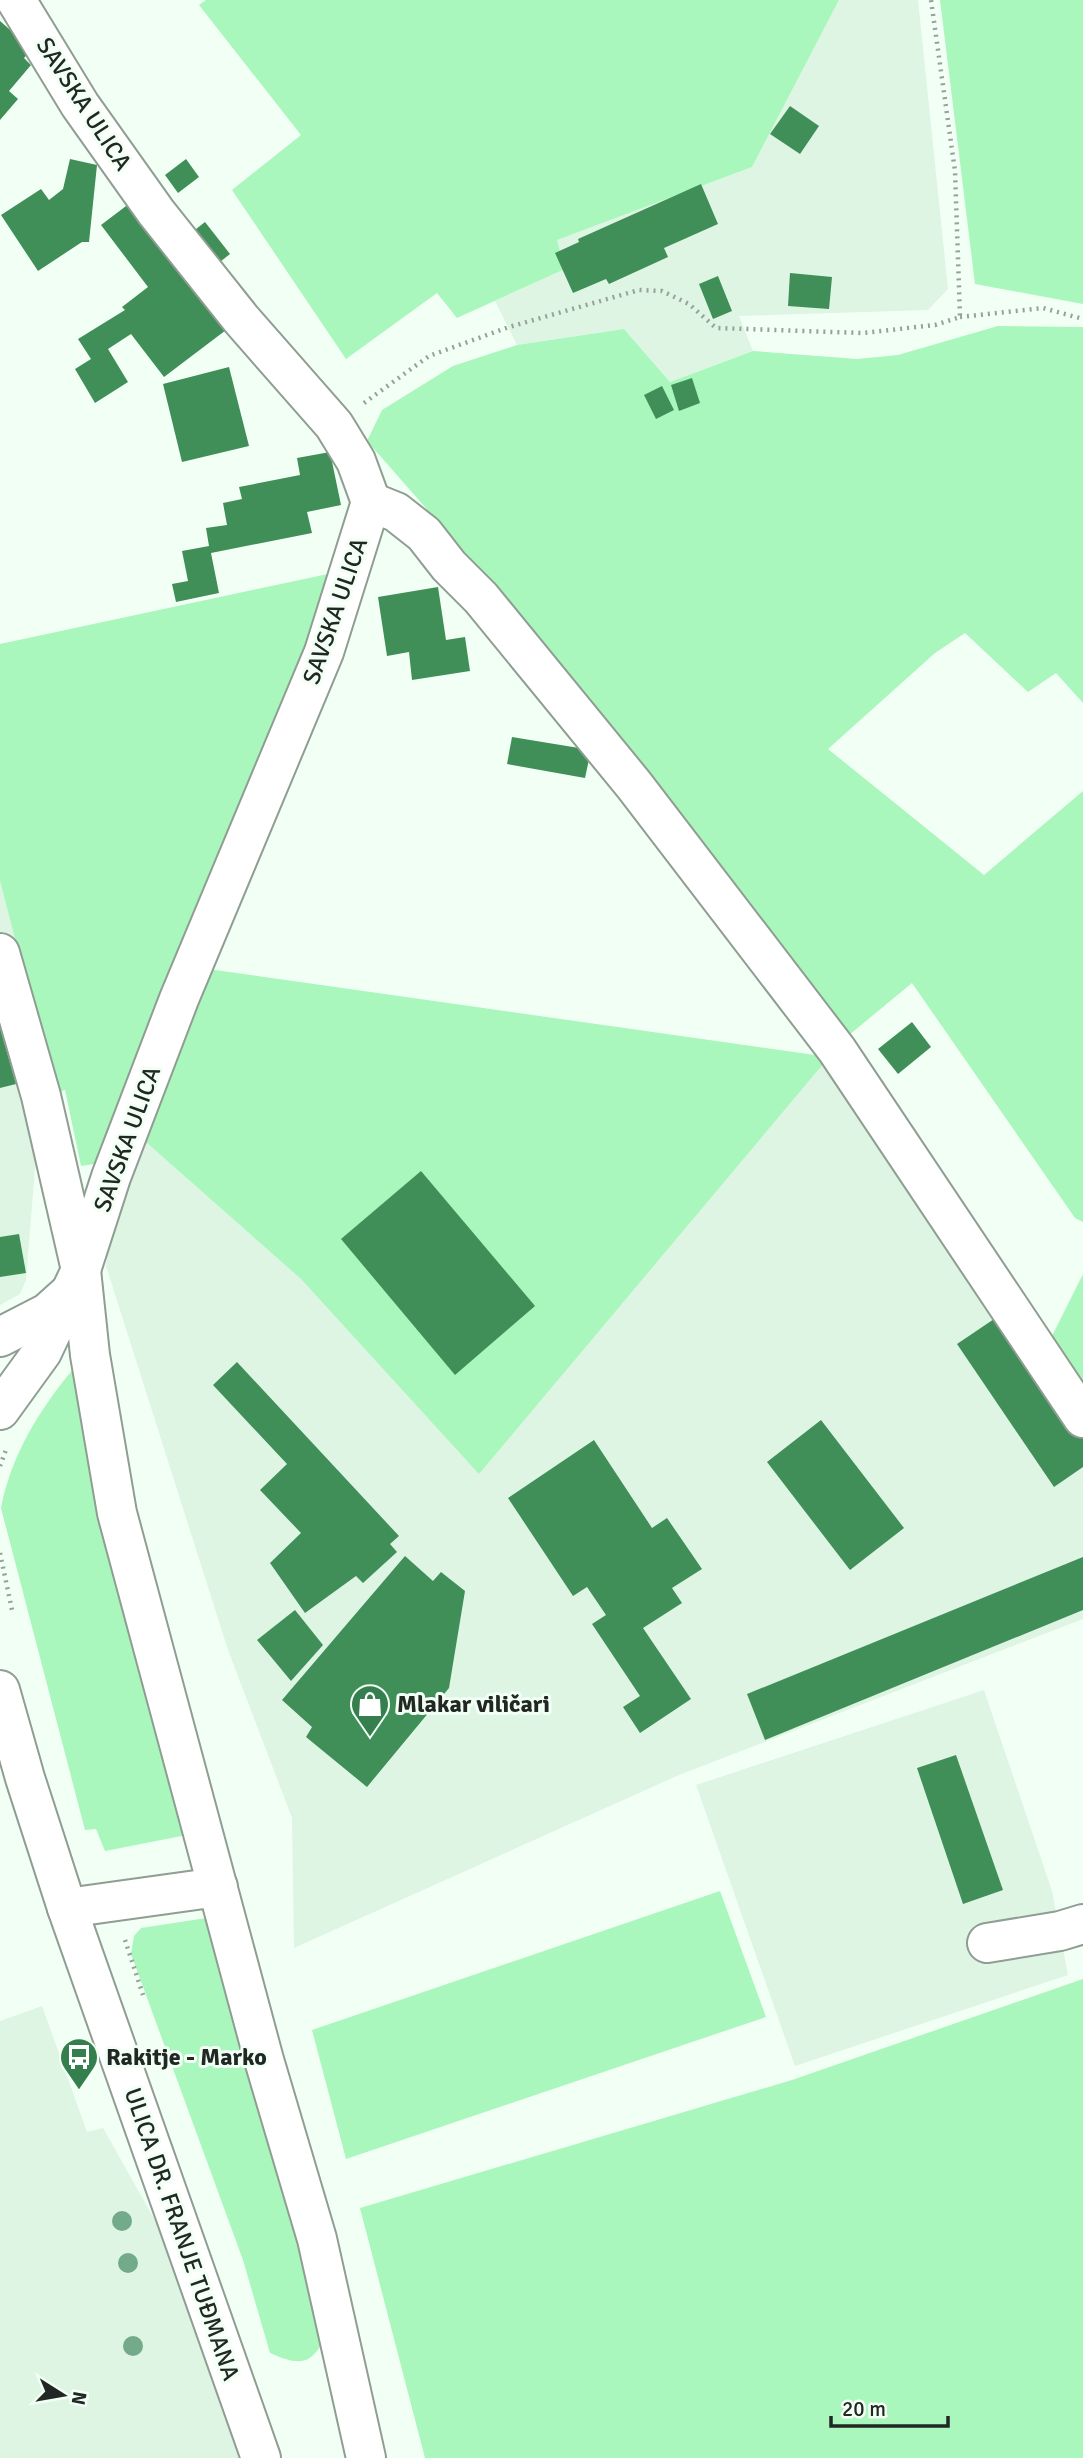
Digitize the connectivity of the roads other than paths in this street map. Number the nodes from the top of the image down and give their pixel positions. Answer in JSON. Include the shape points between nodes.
{"nodes":[{"id":1,"x":16,"y":0,"type":"edge"},
{"id":2,"x":371,"y":502,"type":"junction"},
{"id":3,"x":0,"y":953,"type":"edge"},
{"id":4,"x":75,"y":1282,"type":"junction"},
{"id":5,"x":0,"y":1337,"type":"edge"},
{"id":6,"x":0,"y":1410,"type":"edge"},
{"id":7,"x":1083,"y":1419,"type":"edge"},
{"id":8,"x":0,"y":1690,"type":"edge"},
{"id":9,"x":218,"y":1887,"type":"junction"},
{"id":10,"x":67,"y":1908,"type":"junction"},
{"id":11,"x":1083,"y":1924,"type":"edge"},
{"id":12,"x":987,"y":1943,"type":"dead end"},
{"id":13,"x":261,"y":2458,"type":"edge"},
{"id":14,"x":366,"y":2458,"type":"edge"}],
"edges":[{"from":1,"to":2,"type":"street","name":"SAVSKA ULICA","via":[[80,105],[156,212],[334,425],[356,461]]},
{"from":2,"to":4,"type":"street","name":"SAVSKA ULICA","via":[[324,652],[179,999]]},
{"from":2,"to":7,"type":"street","via":[[396,512],[424,534],[643,796],[837,1049]]},
{"from":3,"to":4,"type":"street","via":[[41,1096]]},
{"from":4,"to":5,"type":"street","via":[[47,1313]]},
{"from":4,"to":6,"type":"street","name":"SAVSKA ULICA","via":[[42,1352]]},
{"from":4,"to":9,"type":"street","via":[[117,1513]]},
{"from":8,"to":10,"type":"street","name":"ULICA DR. FRANJE TUĐMANA"},
{"from":9,"to":10,"type":"street"},
{"from":9,"to":14,"type":"street","via":[[317,2239]]},
{"from":10,"to":13,"type":"street","name":"ULICA DR. FRANJE TUĐMANA"},
{"from":11,"to":12,"type":"street"}]}
